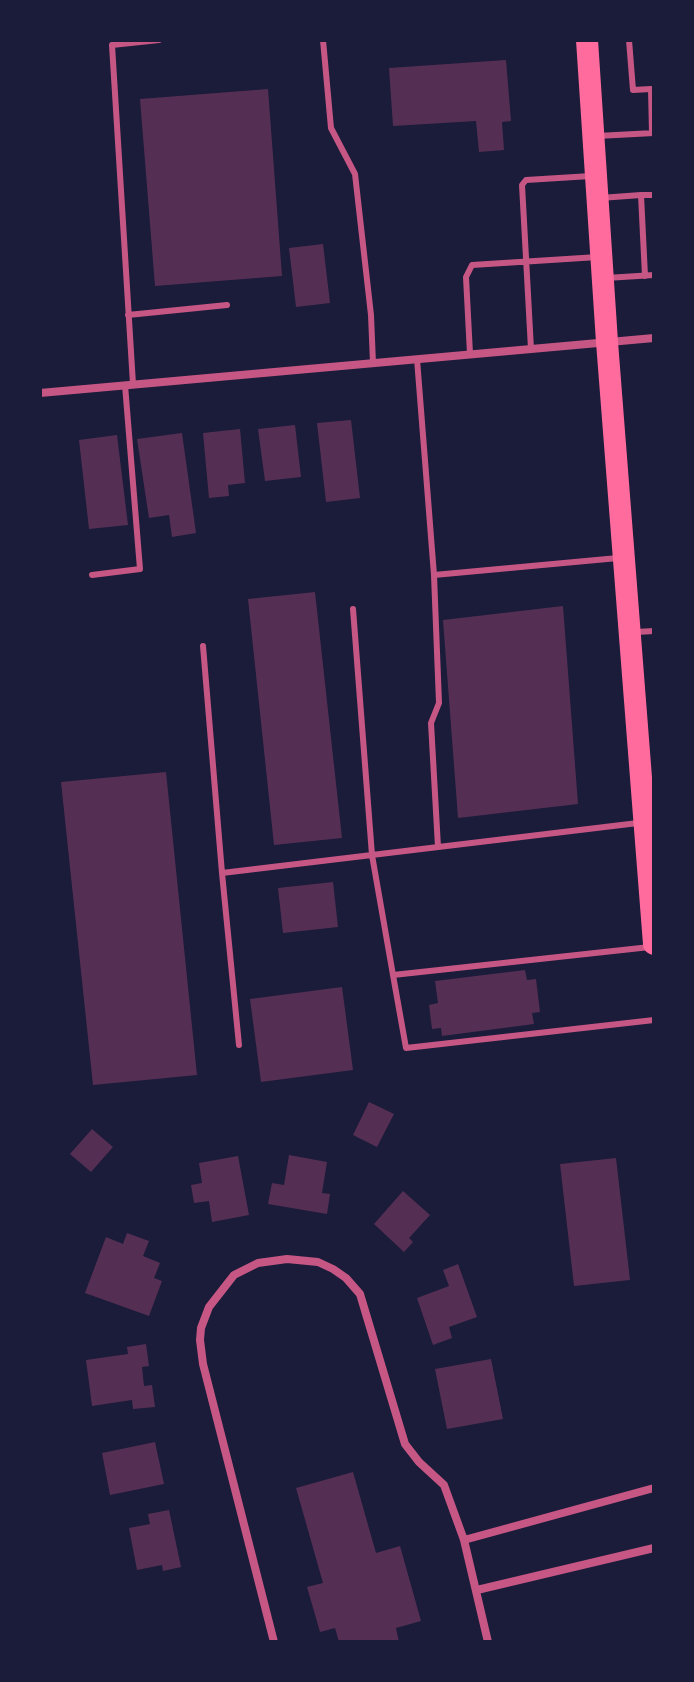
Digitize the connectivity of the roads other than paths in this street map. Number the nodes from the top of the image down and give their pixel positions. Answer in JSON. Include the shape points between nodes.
{"nodes":[{"id":1,"x":159,"y":40,"type":"edge"},
{"id":2,"x":323,"y":40,"type":"edge"},
{"id":3,"x":587,"y":40,"type":"edge"},
{"id":4,"x":629,"y":40,"type":"edge"},
{"id":5,"x":653,"y":133,"type":"edge"},
{"id":6,"x":593,"y":136,"type":"junction"},
{"id":7,"x":596,"y":187,"type":"junction"},
{"id":8,"x":641,"y":195,"type":"junction"},
{"id":9,"x":654,"y":195,"type":"edge"},
{"id":10,"x":526,"y":262,"type":"junction"},
{"id":11,"x":602,"y":267,"type":"junction"},
{"id":12,"x":654,"y":275,"type":"edge"},
{"id":13,"x":645,"y":276,"type":"junction"},
{"id":14,"x":227,"y":305,"type":"dead end"},
{"id":15,"x":128,"y":315,"type":"junction"},
{"id":16,"x":654,"y":338,"type":"edge"},
{"id":17,"x":607,"y":342,"type":"junction"},
{"id":18,"x":531,"y":349,"type":"junction"},
{"id":19,"x":470,"y":354,"type":"junction"},
{"id":20,"x":417,"y":359,"type":"junction"},
{"id":21,"x":373,"y":363,"type":"junction"},
{"id":22,"x":129,"y":385,"type":"junction"},
{"id":23,"x":40,"y":393,"type":"edge"},
{"id":24,"x":623,"y":557,"type":"junction"},
{"id":25,"x":92,"y":575,"type":"dead end"},
{"id":26,"x":434,"y":575,"type":"junction"},
{"id":27,"x":353,"y":609,"type":"dead end"},
{"id":28,"x":654,"y":631,"type":"edge"},
{"id":29,"x":628,"y":633,"type":"junction"},
{"id":30,"x":203,"y":646,"type":"dead end"},
{"id":31,"x":643,"y":823,"type":"junction"},
{"id":32,"x":438,"y":847,"type":"junction"},
{"id":33,"x":372,"y":855,"type":"junction"},
{"id":34,"x":222,"y":873,"type":"junction"},
{"id":35,"x":654,"y":945,"type":"edge"},
{"id":36,"x":393,"y":975,"type":"junction"},
{"id":37,"x":654,"y":1020,"type":"edge"},
{"id":38,"x":239,"y":1045,"type":"dead end"},
{"id":39,"x":654,"y":1488,"type":"edge"},
{"id":40,"x":464,"y":1540,"type":"junction"},
{"id":41,"x":654,"y":1548,"type":"edge"},
{"id":42,"x":477,"y":1590,"type":"junction"},
{"id":43,"x":274,"y":1642,"type":"edge"},
{"id":44,"x":488,"y":1642,"type":"edge"}],
"edges":[{"from":1,"to":15,"type":"lane","via":[[112,45]]},
{"from":2,"to":21,"type":"lane","via":[[331,128],[355,174]]},
{"from":3,"to":6,"type":"highway"},
{"from":4,"to":5,"type":"lane","via":[[633,90],[651,89]]},
{"from":5,"to":6,"type":"lane"},
{"from":6,"to":7,"type":"highway"},
{"from":7,"to":8,"type":"lane"},
{"from":7,"to":10,"type":"lane","via":[[526,180]]},
{"from":7,"to":11,"type":"highway"},
{"from":8,"to":9,"type":"lane"},
{"from":8,"to":13,"type":"lane"},
{"from":10,"to":11,"type":"lane"},
{"from":10,"to":18,"type":"lane"},
{"from":10,"to":19,"type":"lane","via":[[472,265],[466,277]]},
{"from":11,"to":13,"type":"lane"},
{"from":11,"to":17,"type":"highway"},
{"from":12,"to":13,"type":"lane"},
{"from":14,"to":15,"type":"lane"},
{"from":15,"to":22,"type":"lane"},
{"from":16,"to":17,"type":"street"},
{"from":17,"to":18,"type":"street"},
{"from":17,"to":24,"type":"highway"},
{"from":18,"to":19,"type":"street"},
{"from":19,"to":20,"type":"street"},
{"from":20,"to":21,"type":"street"},
{"from":20,"to":26,"type":"lane"},
{"from":21,"to":22,"type":"street"},
{"from":22,"to":23,"type":"street"},
{"from":22,"to":25,"type":"lane","via":[[140,569]]},
{"from":24,"to":26,"type":"lane"},
{"from":24,"to":29,"type":"highway"},
{"from":26,"to":32,"type":"lane","via":[[439,703],[431,723]]},
{"from":27,"to":33,"type":"lane"},
{"from":28,"to":29,"type":"lane"},
{"from":29,"to":31,"type":"highway"},
{"from":30,"to":34,"type":"lane"},
{"from":31,"to":32,"type":"lane"},
{"from":31,"to":35,"type":"highway"},
{"from":32,"to":33,"type":"lane"},
{"from":33,"to":34,"type":"lane"},
{"from":33,"to":36,"type":"lane"},
{"from":34,"to":38,"type":"lane"},
{"from":35,"to":36,"type":"lane"},
{"from":36,"to":37,"type":"lane","via":[[406,1048]]},
{"from":39,"to":40,"type":"street"},
{"from":40,"to":42,"type":"street"},
{"from":40,"to":43,"type":"street","via":[[444,1485],[405,1444],[360,1294],[333,1269],[309,1260],[246,1268],[225,1284],[209,1307],[200,1340]]},
{"from":41,"to":42,"type":"street"},
{"from":42,"to":44,"type":"street"}]}
